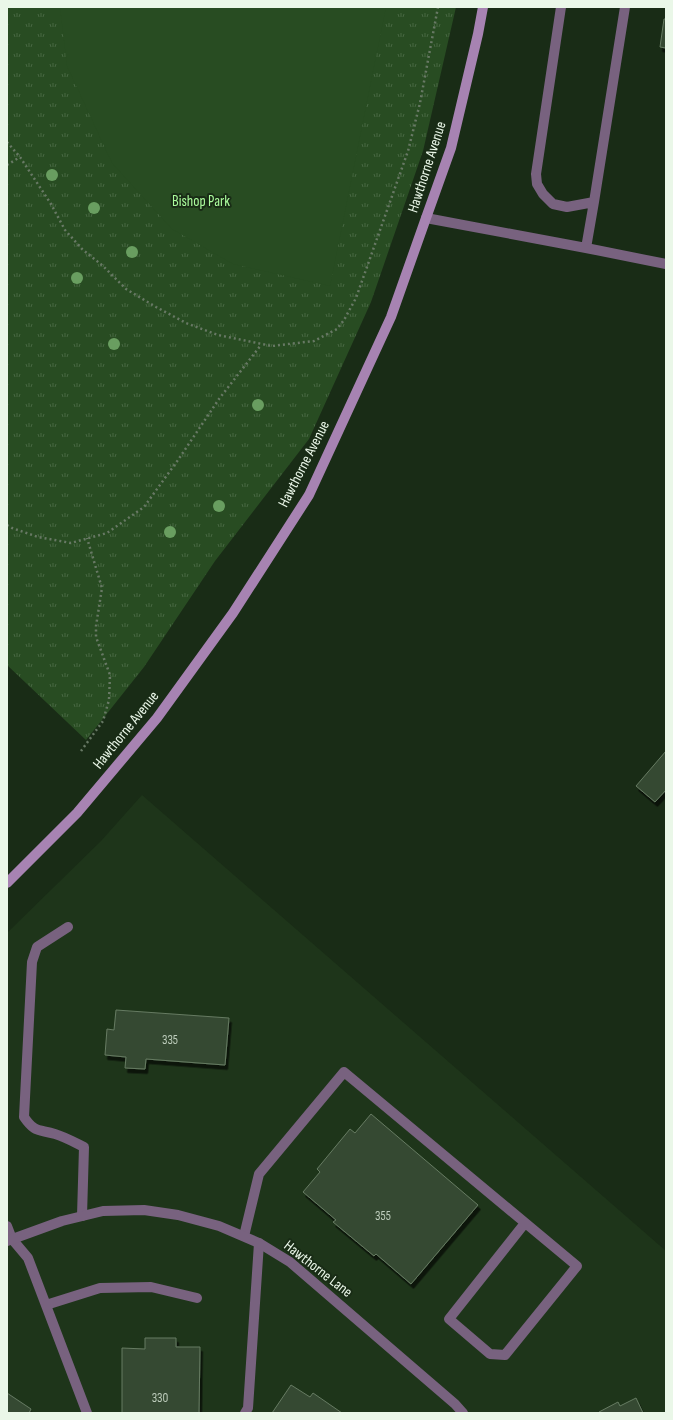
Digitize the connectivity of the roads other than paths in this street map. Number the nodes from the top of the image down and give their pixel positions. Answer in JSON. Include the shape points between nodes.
{"nodes":[{"id":1,"x":483,"y":7,"type":"edge"},
{"id":2,"x":561,"y":7,"type":"edge"},
{"id":3,"x":625,"y":7,"type":"edge"},
{"id":4,"x":594,"y":202,"type":"junction"},
{"id":5,"x":426,"y":218,"type":"junction"},
{"id":6,"x":586,"y":248,"type":"junction"},
{"id":7,"x":666,"y":264,"type":"edge"},
{"id":8,"x":7,"y":883,"type":"edge"},
{"id":9,"x":68,"y":927,"type":"dead end"},
{"id":10,"x":82,"y":1216,"type":"junction"},
{"id":11,"x":525,"y":1223,"type":"junction"},
{"id":12,"x":7,"y":1226,"type":"edge"},
{"id":13,"x":244,"y":1236,"type":"junction"},
{"id":14,"x":10,"y":1240,"type":"edge"},
{"id":15,"x":259,"y":1243,"type":"junction"},
{"id":16,"x":198,"y":1298,"type":"dead end"},
{"id":17,"x":46,"y":1306,"type":"junction"},
{"id":18,"x":87,"y":1413,"type":"edge"},
{"id":19,"x":246,"y":1413,"type":"edge"},
{"id":20,"x":463,"y":1413,"type":"edge"}],
"edges":[{"from":1,"to":5,"type":"main road","name":"Hawthorne Avenue","via":[[451,148]]},
{"from":2,"to":4,"type":"street","via":[[536,174],[537,184],[553,204],[566,208]]},
{"from":3,"to":4,"type":"street"},
{"from":4,"to":6,"type":"street"},
{"from":5,"to":6,"type":"street"},
{"from":5,"to":8,"type":"main road","name":"Hawthorne Avenue","via":[[391,317],[309,495],[233,613],[157,718],[77,813]]},
{"from":6,"to":7,"type":"street"},
{"from":9,"to":10,"type":"street","via":[[37,948],[32,962],[24,1117],[37,1131],[70,1139],[84,1147]]},
{"from":10,"to":13,"type":"street","name":"Hawthorne Lane","via":[[103,1211],[144,1210],[178,1215]]},
{"from":10,"to":14,"type":"street","name":"Hawthorne Lane"},
{"from":11,"to":11,"type":"street","via":[[577,1266],[505,1355],[490,1354],[449,1319]]},
{"from":11,"to":13,"type":"street","via":[[344,1072],[259,1174]]},
{"from":12,"to":14,"type":"street"},
{"from":13,"to":15,"type":"street","name":"Hawthorne Lane"},
{"from":14,"to":17,"type":"street","via":[[28,1258]]},
{"from":15,"to":19,"type":"street"},
{"from":15,"to":20,"type":"street","name":"Hawthorne Lane","via":[[290,1262]]},
{"from":16,"to":17,"type":"street","via":[[151,1287],[100,1288]]},
{"from":17,"to":18,"type":"street"}]}
